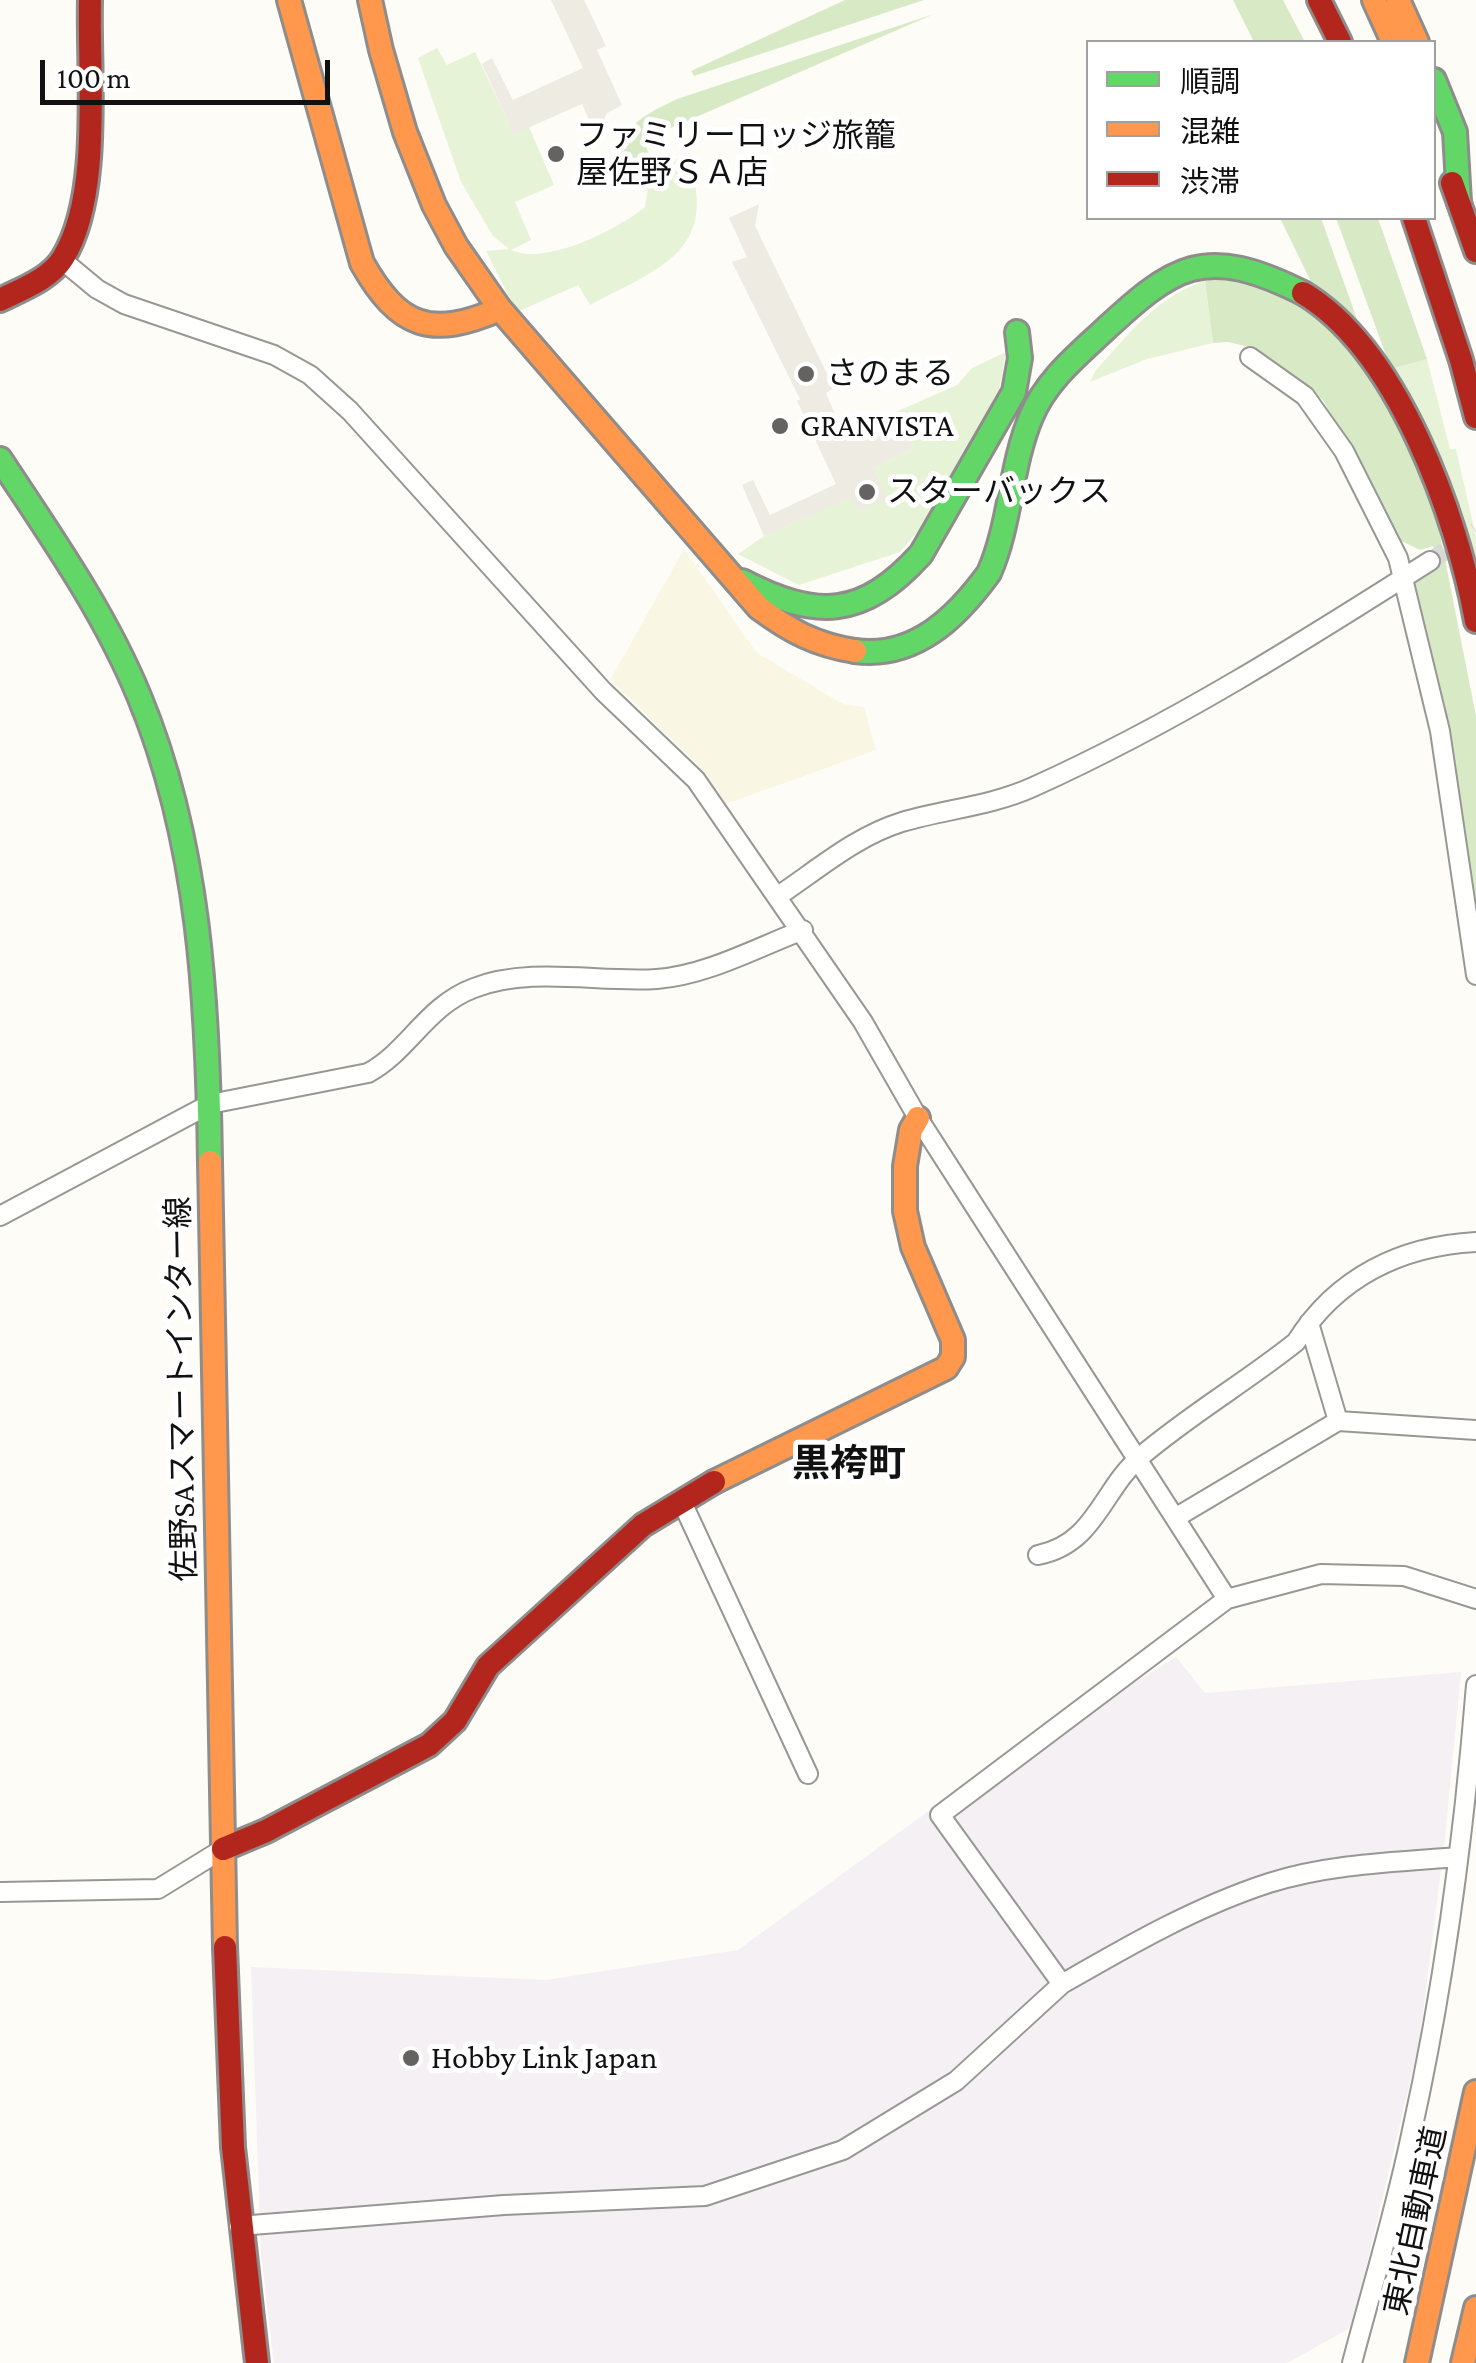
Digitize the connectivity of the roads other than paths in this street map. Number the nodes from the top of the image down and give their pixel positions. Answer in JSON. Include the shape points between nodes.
{"nodes":[{"id":1,"x":90,"y":0,"type":"edge"},
{"id":2,"x":289,"y":0,"type":"edge"},
{"id":3,"x":370,"y":0,"type":"edge"},
{"id":4,"x":1320,"y":0,"type":"edge"},
{"id":5,"x":1374,"y":0,"type":"edge"},
{"id":6,"x":1398,"y":0,"type":"edge"},
{"id":7,"x":1339,"y":40,"type":"edge"},
{"id":8,"x":1393,"y":40,"type":"edge"},
{"id":9,"x":1417,"y":40,"type":"edge"},
{"id":10,"x":1436,"y":85,"type":"edge"},
{"id":11,"x":1436,"y":138,"type":"edge"},
{"id":12,"x":1459,"y":202,"type":"junction"},
{"id":13,"x":1415,"y":220,"type":"edge"},
{"id":14,"x":1476,"y":251,"type":"edge"},
{"id":15,"x":62,"y":260,"type":"junction"},
{"id":16,"x":0,"y":300,"type":"edge"},
{"id":17,"x":500,"y":310,"type":"junction"},
{"id":18,"x":1017,"y":332,"type":"dead end"},
{"id":19,"x":1250,"y":357,"type":"dead end"},
{"id":20,"x":1476,"y":417,"type":"edge"},
{"id":21,"x":0,"y":458,"type":"edge"},
{"id":22,"x":1430,"y":561,"type":"tunnel mouth"},
{"id":23,"x":730,"y":575,"type":"junction"},
{"id":24,"x":1404,"y":577,"type":"junction"},
{"id":25,"x":1476,"y":621,"type":"edge"},
{"id":26,"x":778,"y":896,"type":"junction"},
{"id":27,"x":802,"y":930,"type":"junction"},
{"id":28,"x":1476,"y":976,"type":"edge"},
{"id":29,"x":210,"y":1104,"type":"junction"},
{"id":30,"x":918,"y":1118,"type":"junction"},
{"id":31,"x":0,"y":1216,"type":"edge"},
{"id":32,"x":1476,"y":1242,"type":"edge"},
{"id":33,"x":1310,"y":1323,"type":"junction"},
{"id":34,"x":1338,"y":1421,"type":"junction"},
{"id":35,"x":1476,"y":1430,"type":"edge"},
{"id":36,"x":1138,"y":1458,"type":"junction"},
{"id":37,"x":681,"y":1500,"type":"junction"},
{"id":38,"x":1175,"y":1518,"type":"junction"},
{"id":39,"x":1038,"y":1555,"type":"dead end"},
{"id":40,"x":1476,"y":1599,"type":"edge"},
{"id":41,"x":1227,"y":1600,"type":"junction"},
{"id":42,"x":1476,"y":1685,"type":"edge"},
{"id":43,"x":808,"y":1774,"type":"dead end"},
{"id":44,"x":222,"y":1849,"type":"junction"},
{"id":45,"x":1458,"y":1858,"type":"junction"},
{"id":46,"x":0,"y":1892,"type":"edge"},
{"id":47,"x":1062,"y":1984,"type":"junction"},
{"id":48,"x":1476,"y":2092,"type":"edge"},
{"id":49,"x":239,"y":2226,"type":"junction"},
{"id":50,"x":1476,"y":2308,"type":"edge"},
{"id":51,"x":257,"y":2363,"type":"edge"},
{"id":52,"x":1352,"y":2363,"type":"edge"},
{"id":53,"x":1417,"y":2363,"type":"edge"},
{"id":54,"x":1463,"y":2363,"type":"edge"}],
"edges":[{"from":1,"to":15,"type":"main road","via":[[86,199]]},
{"from":2,"to":17,"type":"main road","via":[[362,262],[383,300],[429,327],[473,323]]},
{"from":3,"to":17,"type":"main road","via":[[435,206]]},
{"from":4,"to":7,"type":"main road"},
{"from":5,"to":8,"type":"main road"},
{"from":6,"to":9,"type":"main road"},
{"from":10,"to":12,"type":"main road","via":[[1455,132]]},
{"from":11,"to":12,"type":"main road"},
{"from":12,"to":14,"type":"main road"},
{"from":13,"to":20,"type":"main road"},
{"from":15,"to":16,"type":"main road"},
{"from":15,"to":26,"type":"street","via":[[124,304],[274,355],[310,375],[603,691],[696,780]]},
{"from":17,"to":23,"type":"main road"},
{"from":18,"to":23,"type":"main road","via":[[1014,392],[902,578],[850,606],[816,610],[765,595]]},
{"from":19,"to":24,"type":"street","via":[[1305,396],[1344,451]]},
{"from":21,"to":29,"type":"main road","name":"佐野SAスマートインター線","via":[[80,581],[154,734],[200,938]]},
{"from":22,"to":24,"type":"street"},
{"from":23,"to":25,"type":"main road","via":[[778,626],[836,650],[900,648],[928,639],[957,617],[998,556],[1020,450],[1040,397],[1058,374],[1151,287],[1190,270],[1228,266],[1278,279],[1322,306],[1381,372],[1436,477]]},
{"from":24,"to":26,"type":"street","via":[[1161,724],[998,802],[898,823]]},
{"from":24,"to":28,"type":"street","via":[[1440,732]]},
{"from":26,"to":27,"type":"street"},
{"from":27,"to":29,"type":"street","via":[[698,972],[491,982],[444,1002],[386,1063],[368,1072]]},
{"from":27,"to":30,"type":"street"},
{"from":29,"to":31,"type":"street"},
{"from":29,"to":44,"type":"main road","name":"佐野SAスマートインター線"},
{"from":30,"to":36,"type":"street"},
{"from":30,"to":37,"type":"main road","via":[[910,1130],[906,1211],[913,1246],[953,1340],[953,1357],[946,1368]]},
{"from":32,"to":33,"type":"street","via":[[1390,1259],[1358,1276]]},
{"from":33,"to":34,"type":"street"},
{"from":33,"to":36,"type":"street","via":[[1266,1366]]},
{"from":34,"to":35,"type":"street"},
{"from":34,"to":38,"type":"street"},
{"from":36,"to":38,"type":"street"},
{"from":36,"to":39,"type":"street","via":[[1076,1540]]},
{"from":37,"to":43,"type":"street"},
{"from":37,"to":44,"type":"main road","via":[[643,1526],[488,1666],[454,1721],[429,1745]]},
{"from":38,"to":41,"type":"street"},
{"from":40,"to":41,"type":"street","via":[[1404,1576],[1321,1574]]},
{"from":41,"to":47,"type":"street","via":[[940,1815]]},
{"from":42,"to":45,"type":"street"},
{"from":44,"to":46,"type":"street","via":[[158,1889]]},
{"from":44,"to":49,"type":"main road","name":"佐野SAスマートインター線"},
{"from":45,"to":47,"type":"street","via":[[1364,1864],[1270,1883],[1158,1929]]},
{"from":45,"to":52,"type":"street","via":[[1411,2136]]},
{"from":47,"to":49,"type":"street","via":[[956,2081],[842,2150],[705,2196]]},
{"from":48,"to":53,"type":"main road","name":"東北自動車道"},
{"from":49,"to":51,"type":"main road","name":"佐野SAスマートインター線"},
{"from":50,"to":54,"type":"main road"}]}
